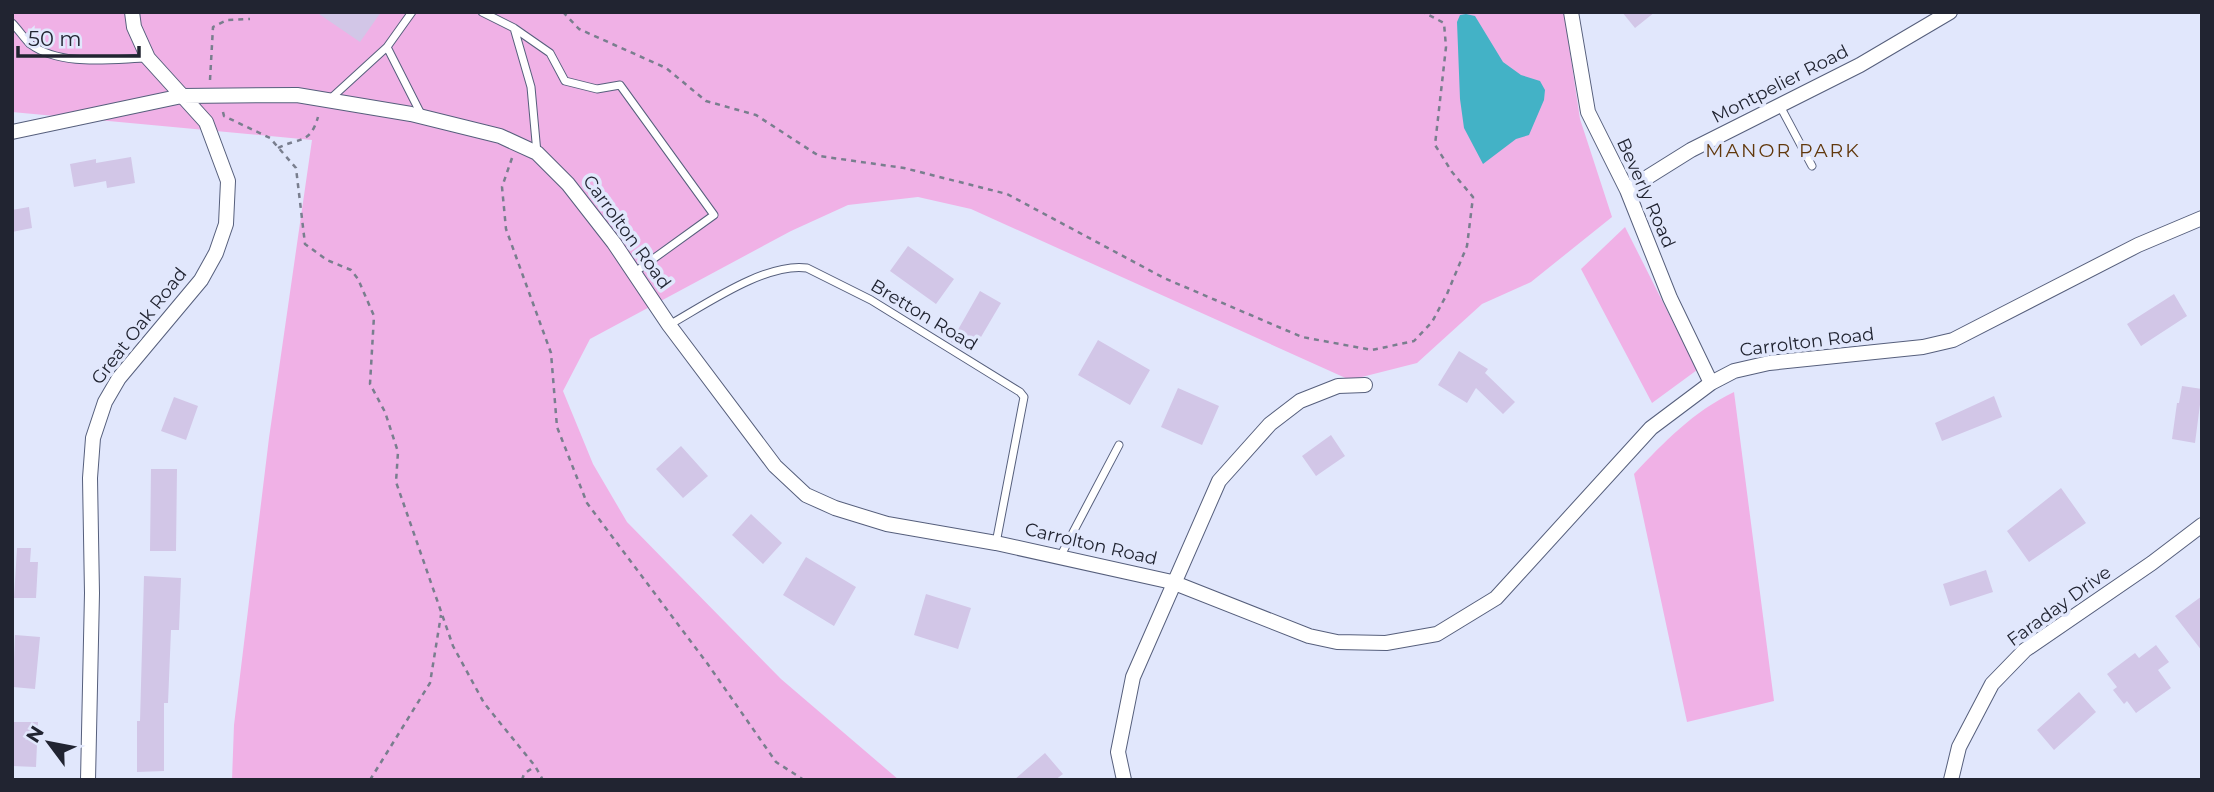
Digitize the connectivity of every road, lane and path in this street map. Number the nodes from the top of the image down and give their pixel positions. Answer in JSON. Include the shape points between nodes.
{"nodes":[{"id":1,"x":132,"y":12,"type":"edge"},
{"id":2,"x":412,"y":12,"type":"edge"},
{"id":3,"x":482,"y":12,"type":"edge"},
{"id":4,"x":564,"y":12,"type":"edge"},
{"id":5,"x":1423,"y":12,"type":"edge"},
{"id":6,"x":1571,"y":12,"type":"edge"},
{"id":7,"x":1950,"y":12,"type":"edge"},
{"id":8,"x":250,"y":19,"type":"dead end"},
{"id":9,"x":12,"y":23,"type":"edge"},
{"id":10,"x":514,"y":28,"type":"junction"},
{"id":11,"x":387,"y":47,"type":"junction"},
{"id":12,"x":148,"y":58,"type":"junction"},
{"id":13,"x":182,"y":96,"type":"junction"},
{"id":14,"x":216,"y":96,"type":"junction"},
{"id":15,"x":329,"y":100,"type":"junction"},
{"id":16,"x":1779,"y":106,"type":"junction"},
{"id":17,"x":422,"y":116,"type":"junction"},
{"id":18,"x":318,"y":117,"type":"dead end"},
{"id":19,"x":12,"y":132,"type":"edge"},
{"id":20,"x":517,"y":144,"type":"junction"},
{"id":21,"x":278,"y":148,"type":"junction"},
{"id":22,"x":537,"y":153,"type":"junction"},
{"id":23,"x":1812,"y":166,"type":"dead end"},
{"id":24,"x":1627,"y":190,"type":"junction"},
{"id":25,"x":2201,"y":219,"type":"edge"},
{"id":26,"x":635,"y":272,"type":"junction"},
{"id":27,"x":669,"y":325,"type":"junction"},
{"id":28,"x":1711,"y":383,"type":"junction"},
{"id":29,"x":1365,"y":385,"type":"dead end"},
{"id":30,"x":1119,"y":444,"type":"dead end"},
{"id":31,"x":2202,"y":525,"type":"edge"},
{"id":32,"x":996,"y":543,"type":"junction"},
{"id":33,"x":1060,"y":557,"type":"junction"},
{"id":34,"x":1172,"y":582,"type":"junction"},
{"id":35,"x":442,"y":611,"type":"junction"},
{"id":36,"x":535,"y":766,"type":"junction"},
{"id":37,"x":88,"y":780,"type":"edge"},
{"id":38,"x":370,"y":780,"type":"edge"},
{"id":39,"x":522,"y":780,"type":"edge"},
{"id":40,"x":543,"y":780,"type":"edge"},
{"id":41,"x":804,"y":780,"type":"edge"},
{"id":42,"x":1124,"y":780,"type":"edge"},
{"id":43,"x":1951,"y":780,"type":"edge"}],
"edges":[{"from":1,"to":12,"type":"street","name":"Great Oak Road"},
{"from":2,"to":11,"type":"lane"},
{"from":3,"to":10,"type":"lane"},
{"from":4,"to":5,"type":"path","via":[[579,29],[666,68],[706,101],[756,115],[819,156],[904,168],[1007,194],[1201,294],[1302,337],[1372,350],[1414,341],[1432,322],[1467,246],[1473,197],[1435,145],[1447,47],[1444,23]]},
{"from":6,"to":24,"type":"street","name":"Beverly Road","via":[[1587,111]]},
{"from":7,"to":16,"type":"street","name":"Montpelier Road"},
{"from":8,"to":14,"type":"path","via":[[227,20],[213,27],[210,80]]},
{"from":9,"to":12,"type":"lane","via":[[30,44],[55,56]]},
{"from":10,"to":22,"type":"lane","via":[[531,87]]},
{"from":10,"to":26,"type":"lane","via":[[550,52],[565,81],[597,89],[620,85],[715,215]]},
{"from":11,"to":15,"type":"lane"},
{"from":11,"to":17,"type":"lane"},
{"from":12,"to":13,"type":"street","name":"Great Oak Road"},
{"from":13,"to":14,"type":"street","name":"Carrolton Road"},
{"from":13,"to":19,"type":"street","name":"Carrolton Road"},
{"from":13,"to":37,"type":"street","name":"Great Oak Road","via":[[206,122],[228,181],[226,224],[201,279],[119,378],[93,438]]},
{"from":14,"to":15,"type":"street","name":"Carrolton Road","via":[[297,95]]},
{"from":14,"to":21,"type":"path","via":[[224,116],[270,138]]},
{"from":15,"to":17,"type":"street","name":"Carrolton Road"},
{"from":16,"to":23,"type":"lane"},
{"from":16,"to":24,"type":"street","name":"Montpelier Road","via":[[1691,150]]},
{"from":17,"to":20,"type":"street","name":"Carrolton Road"},
{"from":18,"to":21,"type":"path","via":[[314,130],[301,141]]},
{"from":20,"to":22,"type":"street","name":"Carrolton Road"},
{"from":20,"to":41,"type":"path","via":[[502,187],[506,229],[551,354],[557,427],[587,503],[776,762]]},
{"from":21,"to":35,"type":"path","via":[[296,168],[305,244],[351,270],[374,316],[370,384],[398,452],[396,482]]},
{"from":22,"to":26,"type":"street","name":"Carrolton Road","via":[[568,184]]},
{"from":24,"to":28,"type":"street","name":"Beverly Road","via":[[1670,298]]},
{"from":25,"to":28,"type":"street","name":"Carrolton Road","via":[[2138,245],[1953,340],[1923,348],[1769,363],[1734,371]]},
{"from":26,"to":27,"type":"street","name":"Carrolton Road"},
{"from":27,"to":32,"type":"street","name":"Carrolton Road","via":[[775,466],[806,495],[887,524]]},
{"from":27,"to":32,"type":"lane","name":"Bretton Road","via":[[746,283],[797,266],[871,300],[1020,392],[1024,397]]},
{"from":28,"to":34,"type":"street","name":"Carrolton Road","via":[[1651,428],[1496,598],[1437,634],[1386,643],[1337,642],[1309,636]]},
{"from":29,"to":34,"type":"street","via":[[1338,386],[1300,401],[1269,424],[1219,481]]},
{"from":30,"to":33,"type":"lane"},
{"from":31,"to":43,"type":"street","name":"Faraday Drive","via":[[2025,650],[1992,684],[1959,747]]},
{"from":32,"to":33,"type":"street","name":"Carrolton Road"},
{"from":33,"to":34,"type":"street","name":"Carrolton Road"},
{"from":34,"to":42,"type":"street","via":[[1133,677],[1118,752]]},
{"from":35,"to":36,"type":"path","via":[[453,646],[484,703]]},
{"from":35,"to":38,"type":"path","via":[[430,683]]},
{"from":36,"to":39,"type":"path"},
{"from":36,"to":40,"type":"path"}]}
